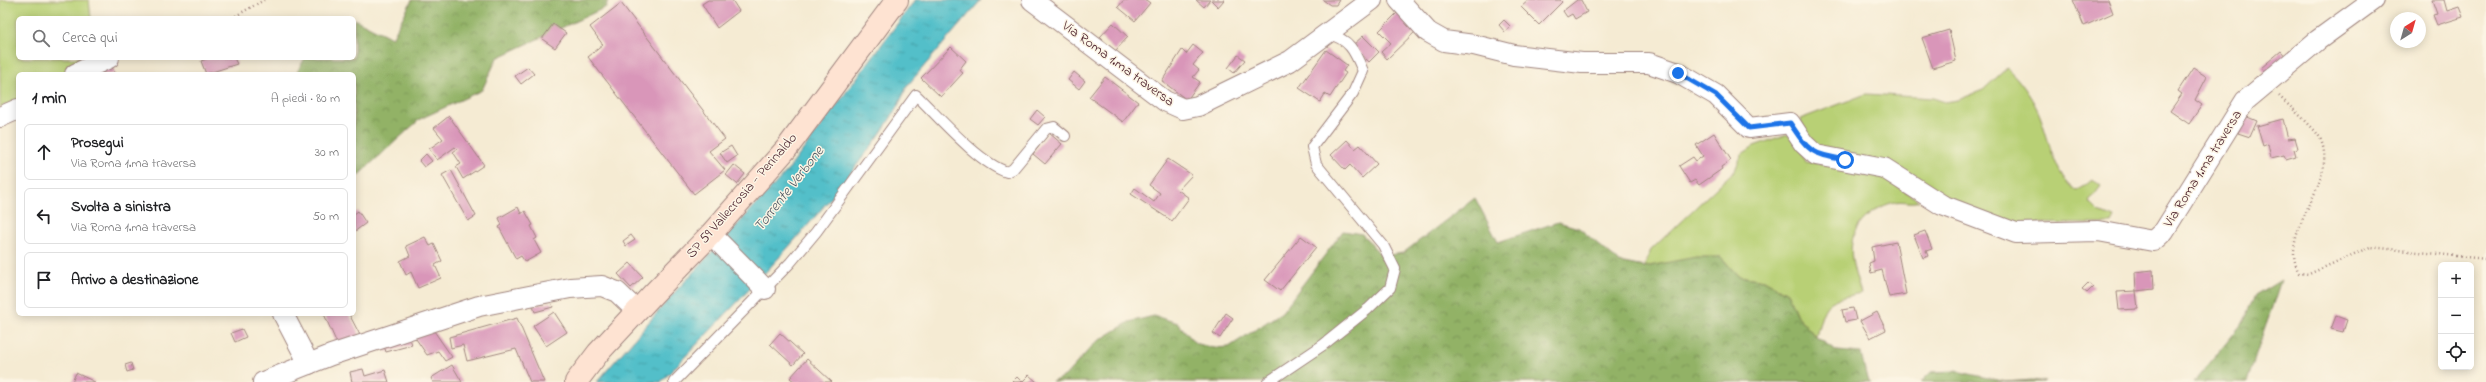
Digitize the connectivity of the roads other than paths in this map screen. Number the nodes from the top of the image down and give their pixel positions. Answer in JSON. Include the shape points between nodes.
{"nodes":[{"id":1,"x":897,"y":0,"type":"edge"},
{"id":2,"x":1032,"y":0,"type":"edge"},
{"id":3,"x":1372,"y":0,"type":"edge"},
{"id":4,"x":1399,"y":0,"type":"edge"},
{"id":5,"x":2373,"y":0,"type":"edge"},
{"id":6,"x":1328,"y":34,"type":"junction"},
{"id":7,"x":105,"y":60,"type":"edge"},
{"id":8,"x":79,"y":72,"type":"edge"},
{"id":9,"x":16,"y":110,"type":"edge"},
{"id":10,"x":0,"y":117,"type":"edge"},
{"id":11,"x":1065,"y":136,"type":"dead end"},
{"id":12,"x":714,"y":237,"type":"junction"},
{"id":13,"x":763,"y":286,"type":"junction"},
{"id":14,"x":637,"y":310,"type":"junction"},
{"id":15,"x":284,"y":316,"type":"edge"},
{"id":16,"x":309,"y":364,"type":"junction"},
{"id":17,"x":263,"y":382,"type":"edge"},
{"id":18,"x":576,"y":382,"type":"edge"},
{"id":19,"x":674,"y":382,"type":"edge"},
{"id":20,"x":1268,"y":382,"type":"edge"}],
"edges":[{"from":1,"to":12,"type":"main road","name":"SP 59 Vallecrosia - Perinaldo","via":[[787,148]]},
{"from":2,"to":6,"type":"street","name":"Via Roma 1.ma traversa","via":[[1166,101],[1183,109],[1198,106],[1290,61]]},
{"from":3,"to":6,"type":"street","name":"Via Roma 1.ma traversa"},
{"from":4,"to":5,"type":"street","name":"Via Roma 1.ma traversa","via":[[1428,32],[1444,41],[1514,55],[1567,61],[1649,63],[1678,73],[1716,95],[1749,128],[1790,123],[1804,144],[1816,155],[1884,168],[1942,205],[2016,233],[2098,231],[2153,241],[2164,231],[2245,101],[2318,40]]},
{"from":6,"to":20,"type":"lane","via":[[1341,37],[1355,52],[1363,72],[1353,93],[1312,147],[1316,164],[1383,245],[1395,269],[1390,288],[1368,310],[1323,345]]},
{"from":7,"to":8,"type":"street"},
{"from":9,"to":10,"type":"street"},
{"from":11,"to":13,"type":"lane","via":[[1054,127],[1046,129],[1013,169],[1006,172],[995,168],[980,156],[916,95],[816,232],[790,263]]},
{"from":12,"to":13,"type":"street"},
{"from":12,"to":14,"type":"main road","name":"SP 59 Vallecrosia - Perinaldo"},
{"from":13,"to":19,"type":"lane"},
{"from":14,"to":16,"type":"street","via":[[618,292],[602,286],[570,288],[479,306]]},
{"from":14,"to":18,"type":"main road","name":"SP 59 Vallecrosia - Perinaldo"},
{"from":15,"to":16,"type":"street"},
{"from":16,"to":17,"type":"street"}]}
